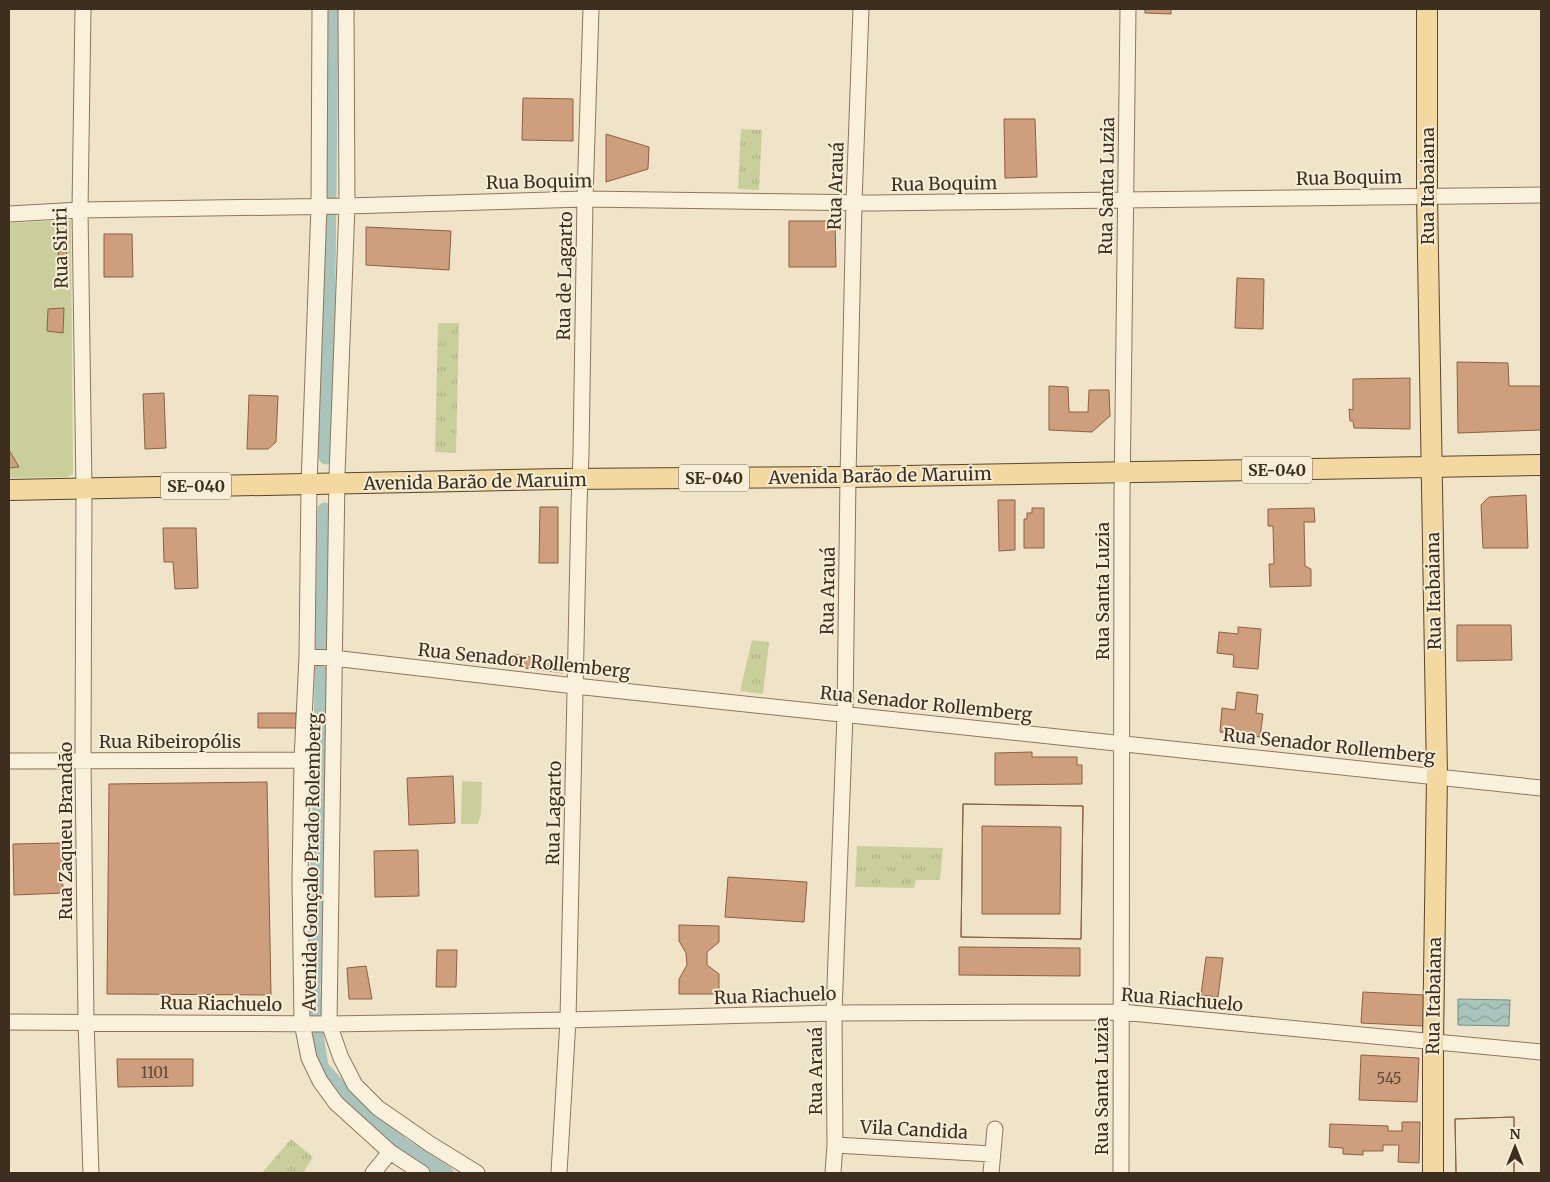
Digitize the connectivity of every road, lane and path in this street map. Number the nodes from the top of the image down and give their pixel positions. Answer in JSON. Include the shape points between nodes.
{"nodes":[{"id":1,"x":83,"y":9,"type":"edge"},
{"id":2,"x":320,"y":9,"type":"edge"},
{"id":3,"x":346,"y":9,"type":"edge"},
{"id":4,"x":591,"y":9,"type":"edge"},
{"id":5,"x":861,"y":9,"type":"edge"},
{"id":6,"x":1128,"y":9,"type":"edge"},
{"id":7,"x":1428,"y":9,"type":"edge"},
{"id":8,"x":1541,"y":195,"type":"edge"},
{"id":9,"x":1428,"y":196,"type":"junction"},
{"id":10,"x":585,"y":199,"type":"junction"},
{"id":11,"x":1125,"y":201,"type":"junction"},
{"id":12,"x":854,"y":204,"type":"junction"},
{"id":13,"x":333,"y":206,"type":"junction"},
{"id":14,"x":80,"y":210,"type":"junction"},
{"id":15,"x":9,"y":214,"type":"edge"},
{"id":16,"x":581,"y":454,"type":"joint"},
{"id":17,"x":1541,"y":465,"type":"edge"},
{"id":18,"x":1432,"y":468,"type":"junction"},
{"id":19,"x":1122,"y":472,"type":"junction"},
{"id":20,"x":848,"y":477,"type":"junction"},
{"id":21,"x":309,"y":480,"type":"junction"},
{"id":22,"x":337,"y":480,"type":"junction"},
{"id":23,"x":580,"y":480,"type":"junction"},
{"id":24,"x":84,"y":488,"type":"junction"},
{"id":25,"x":9,"y":490,"type":"edge"},
{"id":26,"x":321,"y":657,"type":"junction"},
{"id":27,"x":575,"y":686,"type":"junction"},
{"id":28,"x":845,"y":714,"type":"junction"},
{"id":29,"x":1122,"y":744,"type":"junction"},
{"id":30,"x":302,"y":760,"type":"junction"},
{"id":31,"x":9,"y":761,"type":"edge"},
{"id":32,"x":83,"y":761,"type":"junction"},
{"id":33,"x":1437,"y":776,"type":"junction"},
{"id":34,"x":1541,"y":788,"type":"edge"},
{"id":35,"x":1121,"y":1012,"type":"junction"},
{"id":36,"x":834,"y":1013,"type":"junction"},
{"id":37,"x":568,"y":1020,"type":"junction"},
{"id":38,"x":86,"y":1021,"type":"junction"},
{"id":39,"x":9,"y":1022,"type":"edge"},
{"id":40,"x":315,"y":1024,"type":"junction"},
{"id":41,"x":1433,"y":1042,"type":"junction"},
{"id":42,"x":1541,"y":1052,"type":"edge"},
{"id":43,"x":995,"y":1130,"type":"dead end"},
{"id":44,"x":834,"y":1144,"type":"junction"},
{"id":45,"x":390,"y":1152,"type":"junction"},
{"id":46,"x":992,"y":1154,"type":"junction"},
{"id":47,"x":92,"y":1173,"type":"edge"},
{"id":48,"x":373,"y":1173,"type":"edge"},
{"id":49,"x":422,"y":1173,"type":"edge"},
{"id":50,"x":476,"y":1173,"type":"edge"},
{"id":51,"x":559,"y":1173,"type":"edge"},
{"id":52,"x":833,"y":1173,"type":"edge"},
{"id":53,"x":992,"y":1173,"type":"edge"},
{"id":54,"x":1121,"y":1173,"type":"edge"},
{"id":55,"x":1433,"y":1173,"type":"edge"}],
"edges":[{"from":1,"to":14,"type":"street","name":"Rua Siriri"},
{"from":2,"to":13,"type":"street"},
{"from":3,"to":13,"type":"street"},
{"from":4,"to":10,"type":"street","name":"Rua de Lagarto"},
{"from":5,"to":12,"type":"street","name":"Rua Arauá"},
{"from":6,"to":11,"type":"street","name":"Rua Santa Luzia"},
{"from":7,"to":9,"type":"main road","name":"Rua Itabaiana"},
{"from":8,"to":9,"type":"street","name":"Rua Boquim"},
{"from":9,"to":11,"type":"street","name":"Rua Boquim"},
{"from":9,"to":18,"type":"main road","name":"Rua Itabaiana"},
{"from":10,"to":12,"type":"street","name":"Rua Boquim"},
{"from":10,"to":13,"type":"street","name":"Rua Boquim"},
{"from":10,"to":16,"type":"street","name":"Rua de Lagarto"},
{"from":11,"to":12,"type":"street","name":"Rua Boquim"},
{"from":11,"to":19,"type":"street","name":"Rua Santa Luzia"},
{"from":12,"to":20,"type":"street","name":"Rua Arauá"},
{"from":13,"to":14,"type":"street","name":"Rua Boquim"},
{"from":13,"to":21,"type":"street","name":"Avenida Gonçalo Prado Rolemberg"},
{"from":13,"to":22,"type":"street","name":"Avenida Gonçalo Prado Rolemberg"},
{"from":14,"to":15,"type":"street","name":"Rua Boquim"},
{"from":14,"to":24,"type":"street","name":"Rua Siriri"},
{"from":16,"to":23,"type":"street","name":"Rua Lagarto"},
{"from":17,"to":18,"type":"main road","name":"Avenida Barão de Maruim","number":"SE-040"},
{"from":18,"to":19,"type":"main road","name":"Avenida Barão de Maruim","number":"SE-040"},
{"from":18,"to":33,"type":"main road","name":"Rua Itabaiana"},
{"from":19,"to":20,"type":"main road","name":"Avenida Barão de Maruim","number":"SE-040"},
{"from":19,"to":29,"type":"street","name":"Rua Santa Luzia"},
{"from":20,"to":23,"type":"main road","name":"Avenida Barão de Maruim","number":"SE-040"},
{"from":20,"to":28,"type":"street","name":"Rua Arauá"},
{"from":21,"to":22,"type":"main road","name":"Avenida Barão de Maruim"},
{"from":21,"to":24,"type":"main road","name":"Avenida Barão de Maruim","number":"SE-040"},
{"from":21,"to":26,"type":"street","name":"Avenida Gonçalo Prado Rolemberg"},
{"from":22,"to":23,"type":"main road","name":"Avenida Barão de Maruim","number":"SE-040"},
{"from":22,"to":26,"type":"street","name":"Avenida Gonçalo Prado Rolemberg"},
{"from":23,"to":27,"type":"street","name":"Rua Lagarto"},
{"from":24,"to":25,"type":"main road","name":"Avenida Barão de Maruim","number":"SE-040"},
{"from":24,"to":32,"type":"street","name":"Rua Zaqueu Brandão"},
{"from":26,"to":27,"type":"street","name":"Rua Senador Rollemberg"},
{"from":26,"to":30,"type":"street","name":"Avenida Gonçalo Prado Rolemberg"},
{"from":26,"to":40,"type":"street","name":"Avenida Gonçalo Prado Rolemberg"},
{"from":27,"to":28,"type":"street","name":"Rua Senador Rollemberg"},
{"from":27,"to":37,"type":"street","name":"Rua Lagarto"},
{"from":28,"to":29,"type":"street","name":"Rua Senador Rollemberg"},
{"from":28,"to":36,"type":"street","name":"Rua Arauá"},
{"from":29,"to":33,"type":"street","name":"Rua Senador Rollemberg"},
{"from":29,"to":35,"type":"street","name":"Rua Santa Luzia"},
{"from":30,"to":32,"type":"street","name":"Rua Ribeiropólis"},
{"from":30,"to":40,"type":"street","name":"Avenida Gonçalo Prado Rolemberg","via":[[300,880]]},
{"from":31,"to":32,"type":"street","name":"Rua Ribeiropólis"},
{"from":32,"to":38,"type":"street","name":"Rua Zaqueu Brandão"},
{"from":33,"to":34,"type":"street","name":"Rua Senador Rollemberg"},
{"from":33,"to":41,"type":"main road","name":"Rua Itabaiana"},
{"from":35,"to":36,"type":"street","name":"Rua Riachuelo"},
{"from":35,"to":41,"type":"street","name":"Rua Riachuelo"},
{"from":35,"to":54,"type":"street","name":"Rua Santa Luzia"},
{"from":36,"to":37,"type":"street","name":"Rua Riachuelo"},
{"from":36,"to":44,"type":"street","name":"Rua Arauá"},
{"from":37,"to":40,"type":"street","name":"Rua Riachuelo"},
{"from":37,"to":51,"type":"street","name":"Rua Lagarto"},
{"from":38,"to":39,"type":"street","name":"Rua Riachuelo"},
{"from":38,"to":40,"type":"street","name":"Rua Riachuelo"},
{"from":38,"to":47,"type":"street","name":"Rua Zaqueu Brandão"},
{"from":40,"to":45,"type":"street","name":"Avenida Gonçalo Prado Rolemberg","via":[[309,1058],[320,1081],[336,1104]]},
{"from":40,"to":50,"type":"street","name":"Avenida Gonçalo Prado Rolemberg","via":[[341,1058],[355,1085],[378,1108]]},
{"from":41,"to":42,"type":"street","name":"Rua Riachuelo"},
{"from":41,"to":55,"type":"main road","name":"Rua Itabaiana"},
{"from":43,"to":46,"type":"street","name":"Vila Candida"},
{"from":44,"to":46,"type":"street","name":"Vila Candida"},
{"from":44,"to":52,"type":"street","name":"Rua Arauá"},
{"from":45,"to":48,"type":"street"},
{"from":45,"to":49,"type":"street","name":"Avenida Gonçalo Prado Rolemberg"},
{"from":46,"to":53,"type":"street","name":"Vila Candida"}]}
